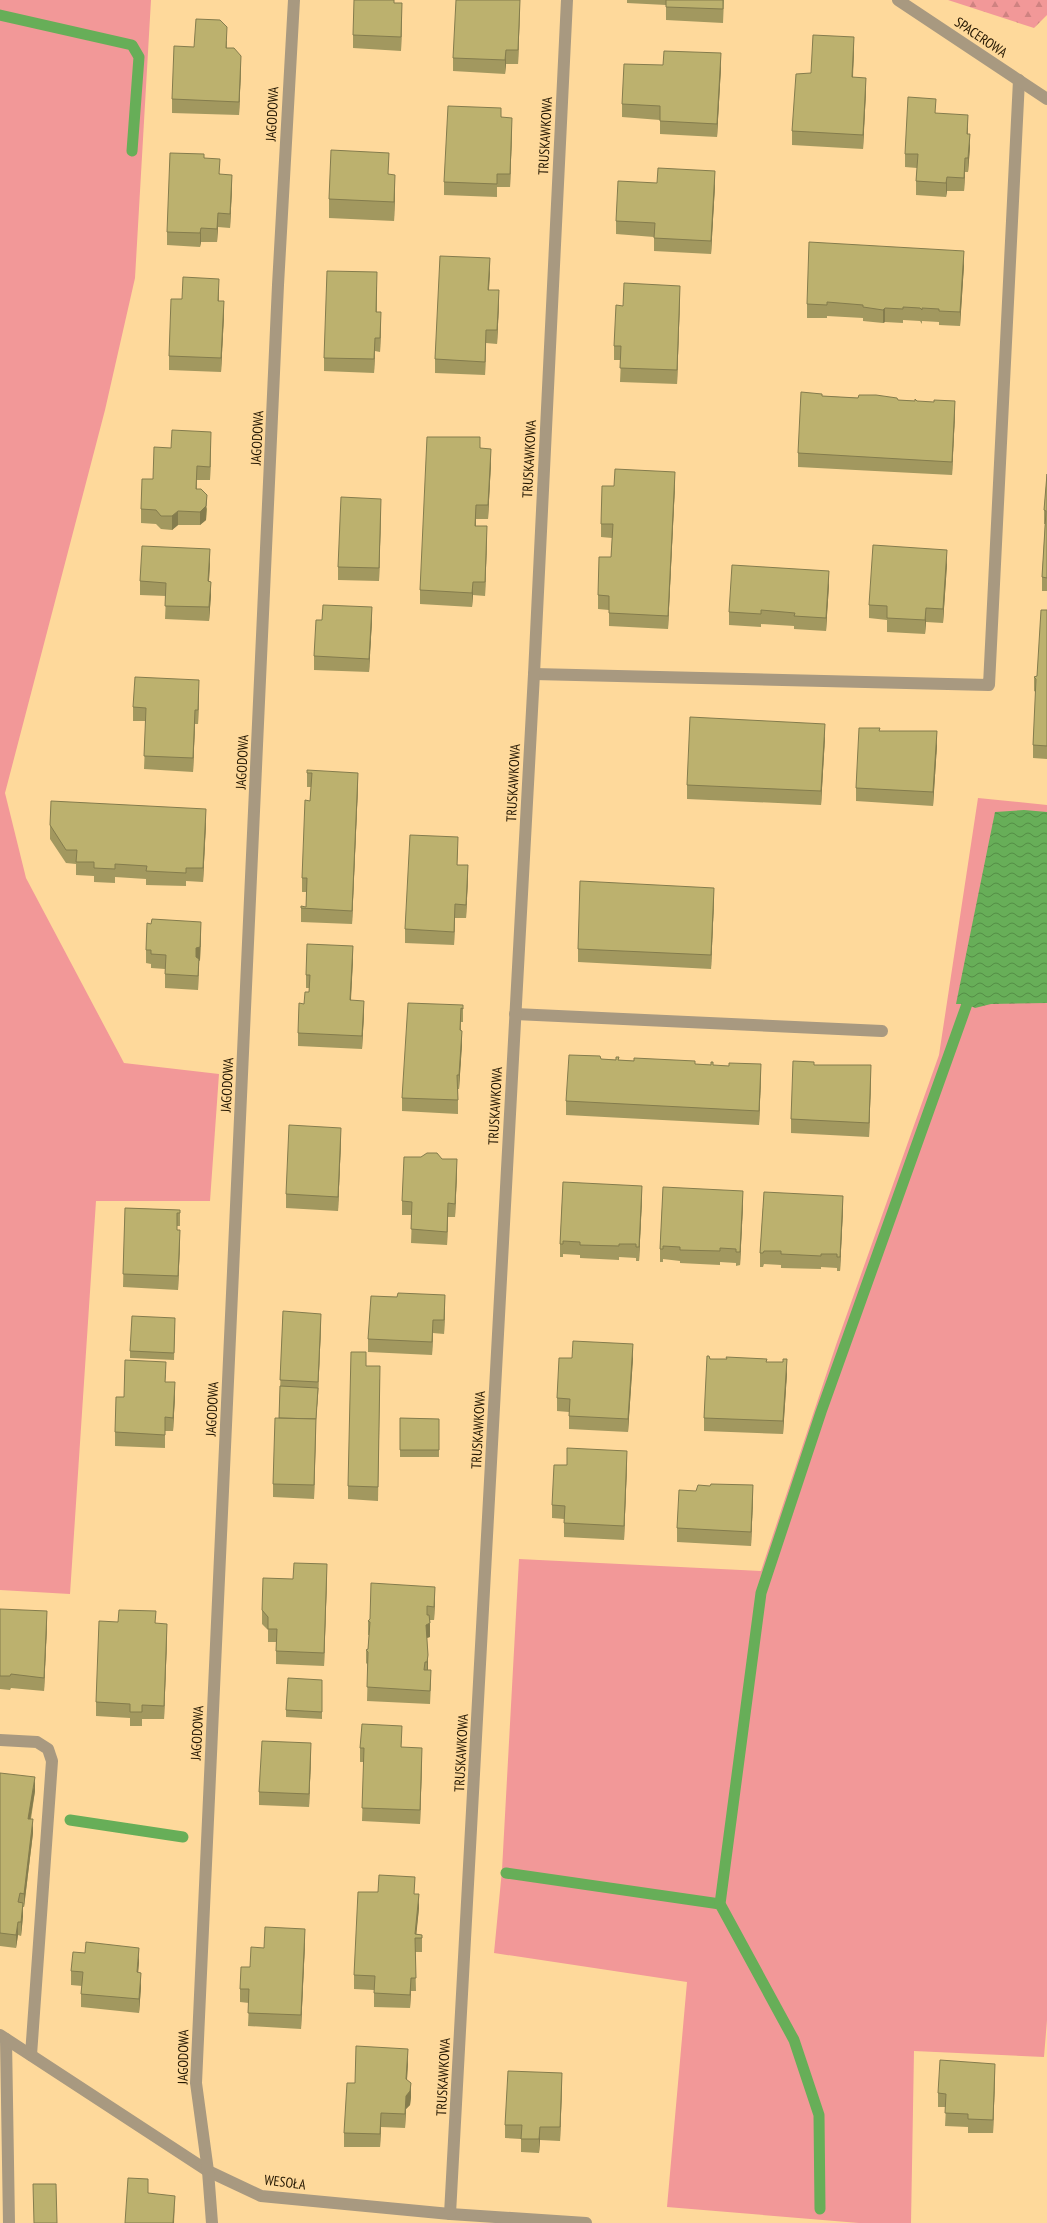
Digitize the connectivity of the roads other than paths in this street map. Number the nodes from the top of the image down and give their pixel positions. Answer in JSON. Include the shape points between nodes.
{"nodes":[{"id":1,"x":294,"y":0,"type":"edge"},
{"id":2,"x":567,"y":0,"type":"edge"},
{"id":3,"x":898,"y":0,"type":"edge"},
{"id":4,"x":1019,"y":80,"type":"junction"},
{"id":5,"x":1047,"y":99,"type":"edge"},
{"id":6,"x":534,"y":674,"type":"junction"},
{"id":7,"x":515,"y":1014,"type":"junction"},
{"id":8,"x":882,"y":1031,"type":"dead end"},
{"id":9,"x":0,"y":1740,"type":"edge"},
{"id":10,"x":3,"y":2037,"type":"edge"},
{"id":11,"x":31,"y":2055,"type":"junction"},
{"id":12,"x":208,"y":2171,"type":"junction"},
{"id":13,"x":450,"y":2214,"type":"junction"},
{"id":14,"x":9,"y":2223,"type":"edge"},
{"id":15,"x":212,"y":2223,"type":"edge"},
{"id":16,"x":586,"y":2223,"type":"edge"}],
"edges":[{"from":1,"to":12,"type":"street","name":"JAGODOWA","via":[[278,285],[196,2075]]},
{"from":2,"to":6,"type":"street","name":"TRUSKAWKOWA"},
{"from":3,"to":4,"type":"street","name":"SPACEROWA"},
{"from":4,"to":5,"type":"street","name":"SPACEROWA"},
{"from":4,"to":6,"type":"street","via":[[989,685]]},
{"from":6,"to":7,"type":"street","name":"TRUSKAWKOWA"},
{"from":7,"to":8,"type":"street"},
{"from":7,"to":13,"type":"street","name":"TRUSKAWKOWA"},
{"from":9,"to":11,"type":"street","via":[[37,1742],[48,1749],[52,1761]]},
{"from":10,"to":11,"type":"street","name":"WESOŁA"},
{"from":10,"to":14,"type":"street"},
{"from":11,"to":12,"type":"street","name":"WESOŁA"},
{"from":12,"to":13,"type":"street","name":"WESOŁA","via":[[261,2196]]},
{"from":12,"to":15,"type":"street","name":"JAGODOWA"},
{"from":13,"to":16,"type":"street","name":"WESOŁA"}]}
